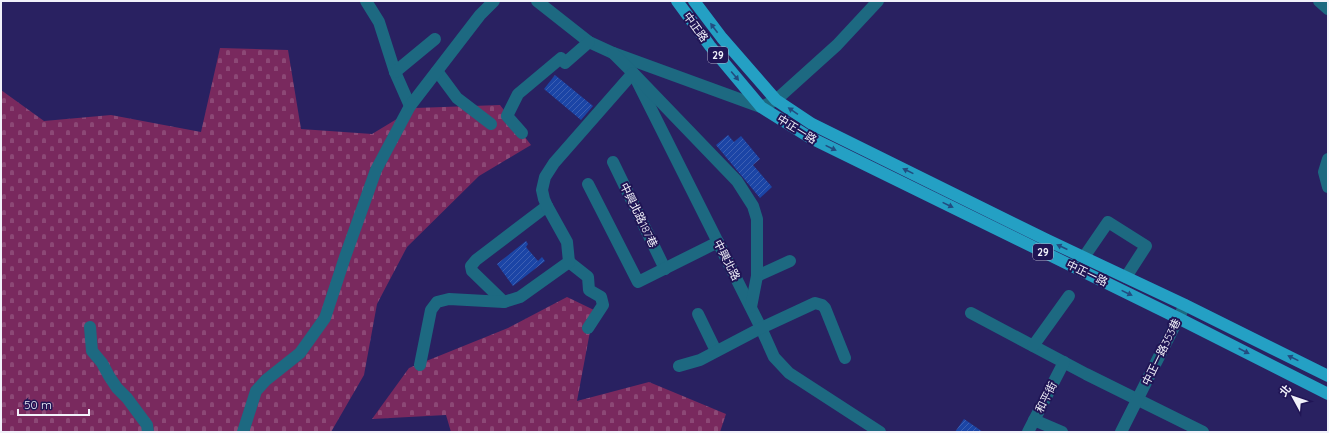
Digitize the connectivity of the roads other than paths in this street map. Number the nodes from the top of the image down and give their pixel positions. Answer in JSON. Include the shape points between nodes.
{"nodes":[{"id":1,"x":366,"y":1,"type":"edge"},
{"id":2,"x":494,"y":1,"type":"edge"},
{"id":3,"x":537,"y":1,"type":"edge"},
{"id":4,"x":677,"y":1,"type":"edge"},
{"id":5,"x":694,"y":1,"type":"edge"},
{"id":6,"x":878,"y":1,"type":"edge"},
{"id":7,"x":1319,"y":1,"type":"edge"},
{"id":8,"x":1328,"y":9,"type":"edge"},
{"id":9,"x":435,"y":39,"type":"dead end"},
{"id":10,"x":589,"y":42,"type":"junction"},
{"id":11,"x":613,"y":54,"type":"junction"},
{"id":12,"x":438,"y":70,"type":"junction"},
{"id":13,"x":395,"y":72,"type":"junction"},
{"id":14,"x":633,"y":73,"type":"junction"},
{"id":15,"x":776,"y":100,"type":"junction"},
{"id":16,"x":410,"y":106,"type":"junction"},
{"id":17,"x":762,"y":106,"type":"junction"},
{"id":18,"x":491,"y":124,"type":"dead end"},
{"id":19,"x":522,"y":133,"type":"dead end"},
{"id":20,"x":1328,"y":159,"type":"edge"},
{"id":21,"x":613,"y":162,"type":"dead end"},
{"id":22,"x":588,"y":184,"type":"dead end"},
{"id":23,"x":1328,"y":187,"type":"edge"},
{"id":24,"x":547,"y":206,"type":"junction"},
{"id":25,"x":718,"y":242,"type":"junction"},
{"id":26,"x":1084,"y":257,"type":"junction"},
{"id":27,"x":790,"y":261,"type":"dead end"},
{"id":28,"x":569,"y":262,"type":"junction"},
{"id":29,"x":665,"y":269,"type":"junction"},
{"id":30,"x":758,"y":276,"type":"junction"},
{"id":31,"x":1126,"y":277,"type":"junction"},
{"id":32,"x":1070,"y":296,"type":"dead end"},
{"id":33,"x":504,"y":302,"type":"junction"},
{"id":34,"x":1185,"y":305,"type":"junction"},
{"id":35,"x":751,"y":307,"type":"junction"},
{"id":36,"x":971,"y":313,"type":"dead end"},
{"id":37,"x":698,"y":314,"type":"dead end"},
{"id":38,"x":1178,"y":318,"type":"junction"},
{"id":39,"x":90,"y":327,"type":"dead end"},
{"id":40,"x":588,"y":328,"type":"dead end"},
{"id":41,"x":761,"y":328,"type":"junction"},
{"id":42,"x":1033,"y":346,"type":"junction"},
{"id":43,"x":716,"y":351,"type":"junction"},
{"id":44,"x":845,"y":358,"type":"dead end"},
{"id":45,"x":1064,"y":362,"type":"junction"},
{"id":46,"x":420,"y":365,"type":"dead end"},
{"id":47,"x":679,"y":366,"type":"dead end"},
{"id":48,"x":1328,"y":376,"type":"edge"},
{"id":49,"x":1328,"y":394,"type":"edge"},
{"id":50,"x":1138,"y":400,"type":"junction"},
{"id":51,"x":1034,"y":420,"type":"junction"},
{"id":52,"x":148,"y":432,"type":"edge"},
{"id":53,"x":243,"y":432,"type":"edge"},
{"id":54,"x":880,"y":432,"type":"edge"},
{"id":55,"x":1028,"y":432,"type":"edge"},
{"id":56,"x":1062,"y":432,"type":"edge"},
{"id":57,"x":1121,"y":432,"type":"edge"},
{"id":58,"x":1203,"y":432,"type":"edge"}],
"edges":[{"from":1,"to":13,"type":"street","via":[[379,22]]},
{"from":2,"to":12,"type":"street","via":[[480,15]]},
{"from":3,"to":10,"type":"street","name":"中興北路"},
{"from":4,"to":17,"type":"main road","name":"中正路","number":"29","one_way":true,"via":[[710,46]]},
{"from":15,"to":5,"type":"main road","name":"中正路","number":"29","one_way":true,"via":[[722,38]]},
{"from":6,"to":15,"type":"street","via":[[837,45]]},
{"from":7,"to":8,"type":"street"},
{"from":9,"to":13,"type":"street"},
{"from":10,"to":11,"type":"street","name":"中興北路"},
{"from":10,"to":19,"type":"street","via":[[565,63],[561,58],[518,94],[507,116]]},
{"from":11,"to":14,"type":"street","name":"中興北路"},
{"from":11,"to":17,"type":"street","name":"中興北路"},
{"from":12,"to":16,"type":"street"},
{"from":12,"to":18,"type":"street","via":[[457,98]]},
{"from":13,"to":16,"type":"street"},
{"from":14,"to":24,"type":"street","via":[[554,163],[545,177],[542,190]]},
{"from":14,"to":25,"type":"street","name":"中興北路"},
{"from":14,"to":30,"type":"street","via":[[737,181],[753,206],[757,219]]},
{"from":15,"to":17,"type":"street"},
{"from":26,"to":15,"type":"main road","name":"中正一路","number":"29","one_way":true,"via":[[812,124]]},
{"from":16,"to":53,"type":"street","via":[[376,170],[325,318],[300,353],[256,391]]},
{"from":17,"to":38,"type":"main road","name":"中正一路","number":"29","one_way":true,"via":[[809,137]]},
{"from":20,"to":23,"type":"street","via":[[1324,172]]},
{"from":21,"to":29,"type":"street","name":"中興北路187巷"},
{"from":22,"to":29,"type":"street","via":[[638,282]]},
{"from":24,"to":28,"type":"street","via":[[567,242]]},
{"from":24,"to":33,"type":"street","via":[[471,266],[472,271]]},
{"from":25,"to":29,"type":"street"},
{"from":25,"to":35,"type":"street","name":"中興北路"},
{"from":26,"to":31,"type":"main road","name":"中正一路","number":"29"},
{"from":26,"to":31,"type":"street","via":[[1108,222],[1146,246]]},
{"from":27,"to":30,"type":"street"},
{"from":28,"to":33,"type":"street","via":[[520,297]]},
{"from":28,"to":40,"type":"street","via":[[588,277],[589,290],[601,297],[603,305]]},
{"from":30,"to":35,"type":"street"},
{"from":31,"to":34,"type":"main road","name":"中正一路","number":"29"},
{"from":32,"to":42,"type":"street"},
{"from":33,"to":46,"type":"street","via":[[449,299],[437,302],[431,310]]},
{"from":34,"to":38,"type":"street","name":"中正一路353巷"},
{"from":48,"to":34,"type":"main road","name":"中正一路","number":"29","one_way":true},
{"from":35,"to":41,"type":"street","name":"中興北路"},
{"from":36,"to":42,"type":"street"},
{"from":37,"to":43,"type":"street"},
{"from":38,"to":49,"type":"main road","name":"中正一路","number":"29","one_way":true},
{"from":38,"to":50,"type":"street","name":"中正一路353巷"},
{"from":39,"to":52,"type":"street","via":[[92,351],[117,388],[147,425]]},
{"from":41,"to":43,"type":"street"},
{"from":41,"to":44,"type":"street","via":[[815,303],[822,305]]},
{"from":41,"to":54,"type":"street","name":"中興北路","via":[[774,356],[790,373]]},
{"from":42,"to":45,"type":"street"},
{"from":43,"to":47,"type":"street","via":[[700,360]]},
{"from":45,"to":50,"type":"street"},
{"from":45,"to":51,"type":"street","name":"和平街"},
{"from":50,"to":57,"type":"street","name":"中正一路353巷"},
{"from":50,"to":58,"type":"street"},
{"from":51,"to":55,"type":"street","name":"和平街"},
{"from":51,"to":56,"type":"street"}]}
